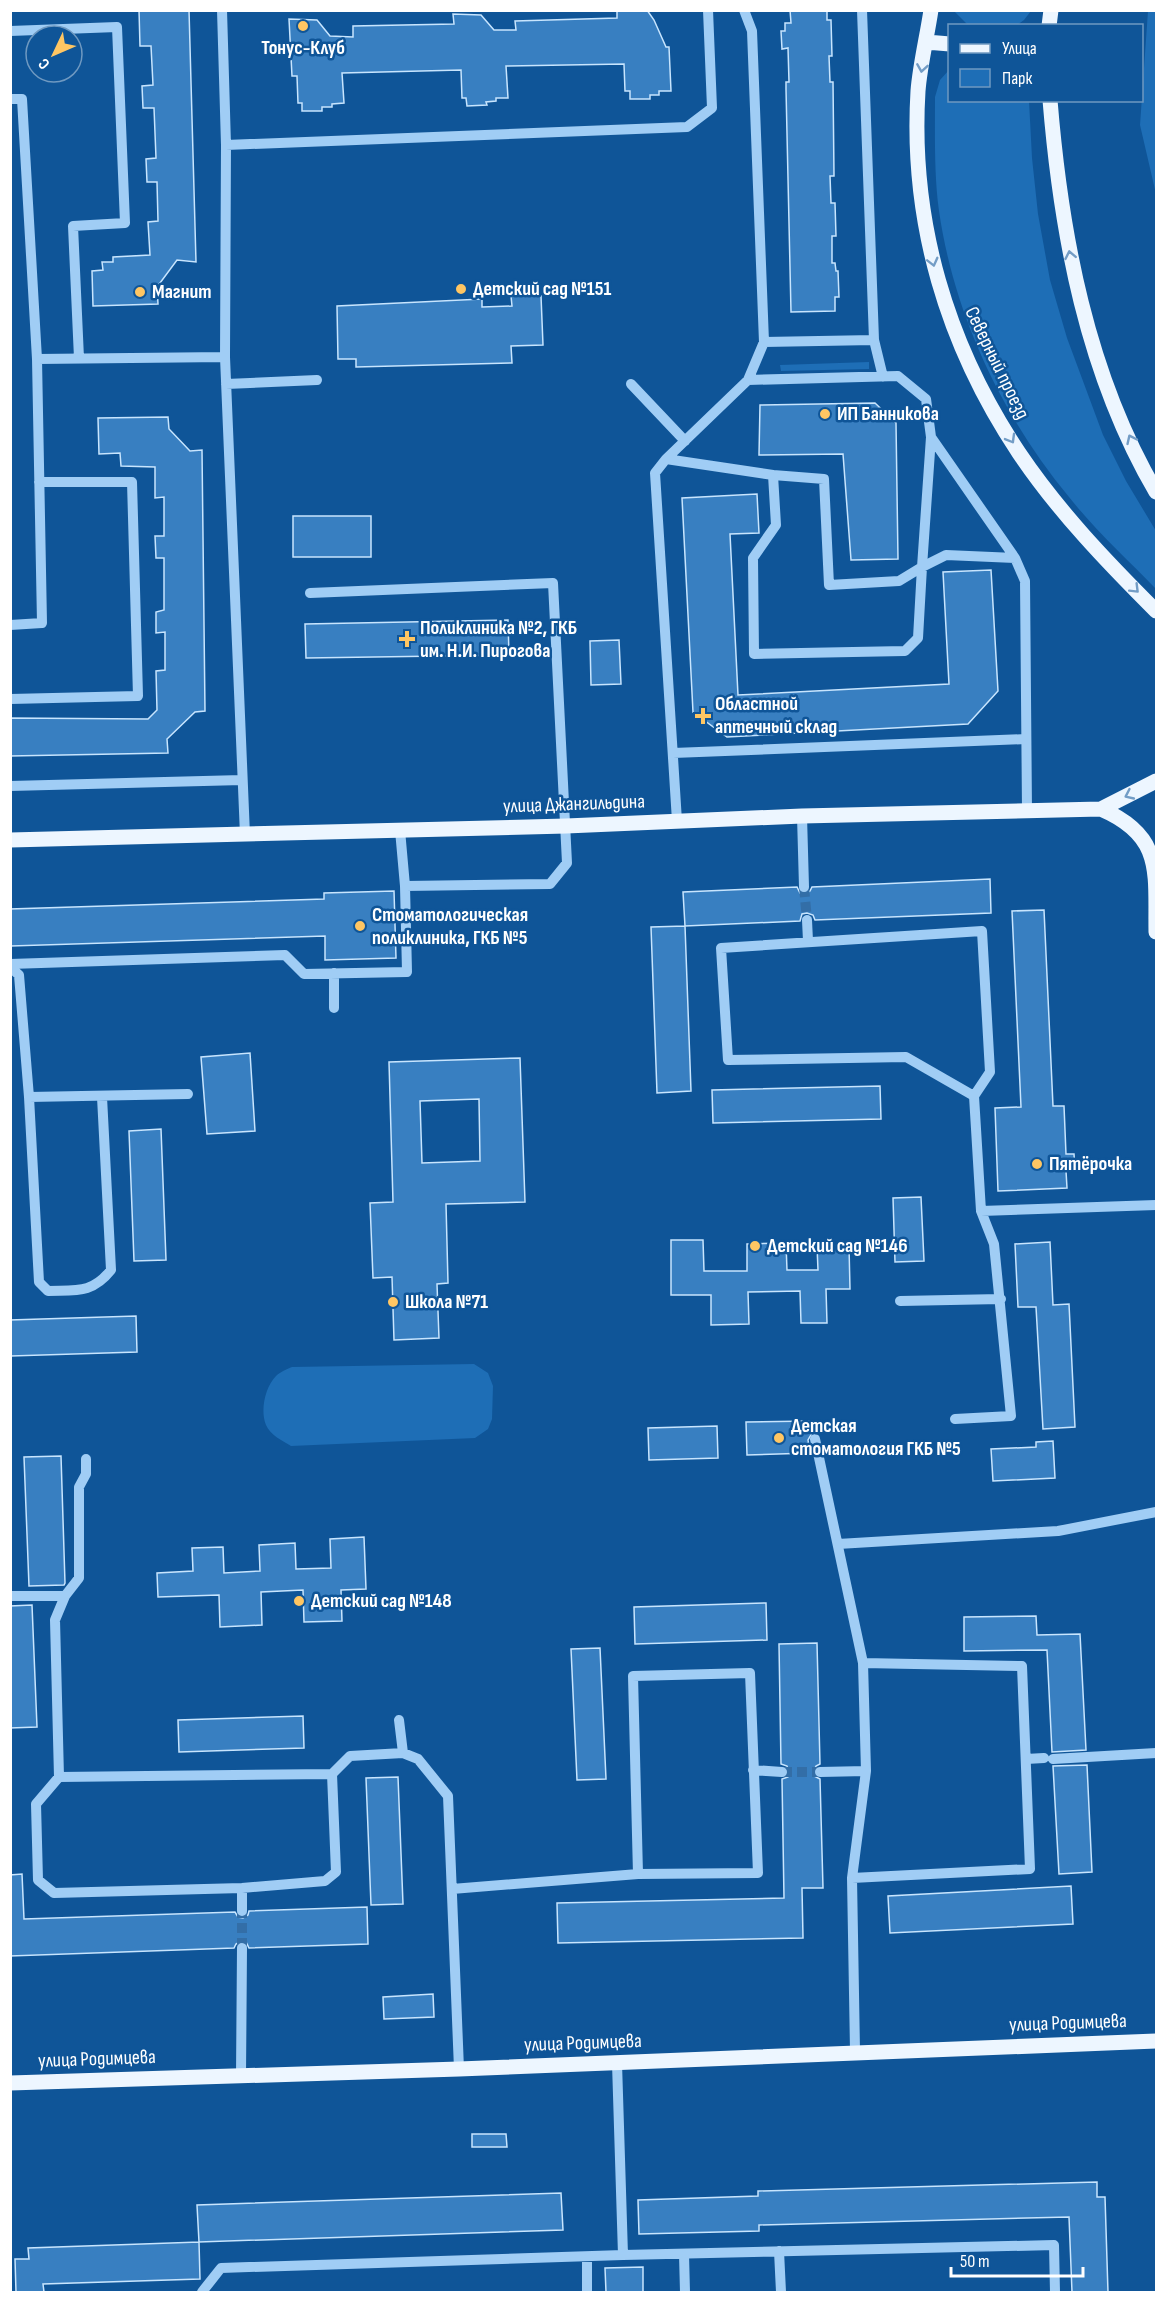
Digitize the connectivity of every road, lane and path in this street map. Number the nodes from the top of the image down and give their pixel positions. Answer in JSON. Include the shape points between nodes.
{"nodes":[{"id":1,"x":222,"y":10,"type":"edge"},
{"id":2,"x":708,"y":10,"type":"edge"},
{"id":3,"x":744,"y":10,"type":"edge"},
{"id":4,"x":862,"y":10,"type":"edge"},
{"id":5,"x":931,"y":10,"type":"edge"},
{"id":6,"x":10,"y":31,"type":"edge"},
{"id":7,"x":926,"y":42,"type":"junction"},
{"id":8,"x":948,"y":44,"type":"edge"},
{"id":9,"x":10,"y":99,"type":"edge"},
{"id":10,"x":1050,"y":102,"type":"edge"},
{"id":11,"x":226,"y":144,"type":"junction"},
{"id":12,"x":874,"y":340,"type":"junction"},
{"id":13,"x":764,"y":342,"type":"junction"},
{"id":14,"x":225,"y":357,"type":"junction"},
{"id":15,"x":79,"y":358,"type":"junction"},
{"id":16,"x":37,"y":359,"type":"junction"},
{"id":17,"x":884,"y":377,"type":"junction"},
{"id":18,"x":317,"y":380,"type":"dead end"},
{"id":19,"x":748,"y":380,"type":"junction"},
{"id":20,"x":226,"y":384,"type":"junction"},
{"id":21,"x":631,"y":384,"type":"dead end"},
{"id":22,"x":932,"y":437,"type":"junction"},
{"id":23,"x":685,"y":441,"type":"junction"},
{"id":24,"x":666,"y":459,"type":"junction"},
{"id":25,"x":772,"y":474,"type":"junction"},
{"id":26,"x":39,"y":482,"type":"junction"},
{"id":27,"x":1156,"y":492,"type":"edge"},
{"id":28,"x":1015,"y":558,"type":"junction"},
{"id":29,"x":922,"y":567,"type":"junction"},
{"id":30,"x":310,"y":593,"type":"dead end"},
{"id":31,"x":1156,"y":611,"type":"edge"},
{"id":32,"x":10,"y":625,"type":"edge"},
{"id":33,"x":10,"y":699,"type":"edge"},
{"id":34,"x":1026,"y":739,"type":"junction"},
{"id":35,"x":673,"y":753,"type":"junction"},
{"id":36,"x":242,"y":780,"type":"junction"},
{"id":37,"x":1156,"y":781,"type":"edge"},
{"id":38,"x":10,"y":786,"type":"edge"},
{"id":39,"x":1101,"y":809,"type":"junction"},
{"id":40,"x":1026,"y":811,"type":"junction"},
{"id":41,"x":802,"y":816,"type":"junction"},
{"id":42,"x":677,"y":821,"type":"junction"},
{"id":43,"x":566,"y":826,"type":"junction"},
{"id":44,"x":400,"y":830,"type":"junction"},
{"id":45,"x":244,"y":835,"type":"junction"},
{"id":46,"x":10,"y":840,"type":"edge"},
{"id":47,"x":1155,"y":864,"type":"edge"},
{"id":48,"x":405,"y":885,"type":"junction"},
{"id":49,"x":804,"y":887,"type":"tunnel mouth"},
{"id":50,"x":807,"y":920,"type":"tunnel mouth"},
{"id":51,"x":1156,"y":932,"type":"edge"},
{"id":52,"x":808,"y":941,"type":"junction"},
{"id":53,"x":10,"y":966,"type":"edge"},
{"id":54,"x":334,"y":973,"type":"junction"},
{"id":55,"x":334,"y":1008,"type":"dead end"},
{"id":56,"x":189,"y":1094,"type":"dead end"},
{"id":57,"x":974,"y":1096,"type":"junction"},
{"id":58,"x":29,"y":1097,"type":"junction"},
{"id":59,"x":102,"y":1097,"type":"junction"},
{"id":60,"x":1156,"y":1205,"type":"edge"},
{"id":61,"x":981,"y":1211,"type":"junction"},
{"id":62,"x":1001,"y":1299,"type":"junction"},
{"id":63,"x":900,"y":1301,"type":"dead end"},
{"id":64,"x":955,"y":1419,"type":"dead end"},
{"id":65,"x":815,"y":1439,"type":"dead end"},
{"id":66,"x":86,"y":1459,"type":"dead end"},
{"id":67,"x":1156,"y":1512,"type":"edge"},
{"id":68,"x":838,"y":1544,"type":"junction"},
{"id":69,"x":10,"y":1596,"type":"edge"},
{"id":70,"x":65,"y":1596,"type":"junction"},
{"id":71,"x":863,"y":1663,"type":"junction"},
{"id":72,"x":399,"y":1720,"type":"dead end"},
{"id":73,"x":403,"y":1753,"type":"junction"},
{"id":74,"x":1156,"y":1753,"type":"edge"},
{"id":75,"x":1026,"y":1759,"type":"junction"},
{"id":76,"x":753,"y":1770,"type":"junction"},
{"id":77,"x":866,"y":1771,"type":"junction"},
{"id":78,"x":782,"y":1772,"type":"tunnel mouth"},
{"id":79,"x":820,"y":1772,"type":"tunnel mouth"},
{"id":80,"x":332,"y":1774,"type":"junction"},
{"id":81,"x":59,"y":1777,"type":"junction"},
{"id":82,"x":638,"y":1874,"type":"junction"},
{"id":83,"x":852,"y":1878,"type":"junction"},
{"id":84,"x":242,"y":1888,"type":"junction"},
{"id":85,"x":452,"y":1889,"type":"junction"},
{"id":86,"x":242,"y":1911,"type":"tunnel mouth"},
{"id":87,"x":242,"y":1948,"type":"tunnel mouth"},
{"id":88,"x":1156,"y":2041,"type":"edge"},
{"id":89,"x":855,"y":2052,"type":"junction"},
{"id":90,"x":617,"y":2063,"type":"junction"},
{"id":91,"x":459,"y":2069,"type":"junction"},
{"id":92,"x":241,"y":2076,"type":"junction"},
{"id":93,"x":10,"y":2083,"type":"edge"},
{"id":94,"x":779,"y":2251,"type":"junction"},
{"id":95,"x":684,"y":2254,"type":"junction"},
{"id":96,"x":623,"y":2255,"type":"junction"},
{"id":97,"x":587,"y":2257,"type":"junction"},
{"id":98,"x":202,"y":2292,"type":"edge"},
{"id":99,"x":587,"y":2292,"type":"edge"},
{"id":100,"x":686,"y":2292,"type":"edge"},
{"id":101,"x":781,"y":2292,"type":"edge"},
{"id":102,"x":1055,"y":2292,"type":"edge"}],
"edges":[{"from":1,"to":11,"type":"lane"},
{"from":2,"to":11,"type":"lane","via":[[712,108],[687,127]]},
{"from":3,"to":13,"type":"lane","via":[[752,31]]},
{"from":4,"to":12,"type":"lane"},
{"from":5,"to":7,"type":"main road","name":"Северный проезд"},
{"from":6,"to":15,"type":"lane","via":[[117,27],[125,223],[73,226]]},
{"from":7,"to":8,"type":"main road"},
{"from":7,"to":31,"type":"main road","name":"Северный проезд","one_way":true,"via":[[918,90],[917,143],[925,230],[939,287],[963,350],[1019,453],[1066,515]]},
{"from":9,"to":16,"type":"lane","via":[[22,99]]},
{"from":27,"to":10,"type":"main road","one_way":true,"via":[[1112,398],[1076,283],[1059,198]]},
{"from":11,"to":14,"type":"lane"},
{"from":12,"to":13,"type":"lane"},
{"from":12,"to":17,"type":"lane"},
{"from":13,"to":19,"type":"lane"},
{"from":14,"to":15,"type":"lane"},
{"from":14,"to":20,"type":"lane"},
{"from":15,"to":16,"type":"lane"},
{"from":16,"to":26,"type":"lane"},
{"from":17,"to":19,"type":"lane"},
{"from":17,"to":22,"type":"lane","via":[[898,376],[926,399]]},
{"from":18,"to":20,"type":"lane"},
{"from":19,"to":23,"type":"lane"},
{"from":20,"to":36,"type":"lane"},
{"from":21,"to":23,"type":"lane"},
{"from":22,"to":28,"type":"lane"},
{"from":22,"to":29,"type":"lane"},
{"from":23,"to":24,"type":"lane"},
{"from":24,"to":25,"type":"lane"},
{"from":24,"to":35,"type":"lane","via":[[654,472]]},
{"from":25,"to":29,"type":"lane","via":[[824,479],[830,585],[899,581]]},
{"from":25,"to":29,"type":"lane","via":[[776,525],[753,558],[754,654],[905,651],[918,638]]},
{"from":26,"to":32,"type":"lane","via":[[42,623]]},
{"from":26,"to":33,"type":"lane","via":[[132,482],[138,696]]},
{"from":28,"to":29,"type":"lane","via":[[946,555]]},
{"from":28,"to":34,"type":"lane","via":[[1025,581]]},
{"from":30,"to":43,"type":"lane","via":[[554,583]]},
{"from":34,"to":35,"type":"lane"},
{"from":34,"to":40,"type":"lane"},
{"from":35,"to":42,"type":"lane"},
{"from":36,"to":38,"type":"lane"},
{"from":36,"to":45,"type":"lane"},
{"from":37,"to":39,"type":"main road","one_way":true},
{"from":39,"to":40,"type":"main road","name":"улица Джангильдина"},
{"from":39,"to":47,"type":"main road","name":"улица Джангильдина","via":[[1134,828]]},
{"from":40,"to":41,"type":"main road","name":"улица Джангильдина"},
{"from":41,"to":42,"type":"main road","name":"улица Джангильдина"},
{"from":41,"to":49,"type":"lane"},
{"from":42,"to":43,"type":"main road","name":"улица Джангильдина"},
{"from":43,"to":44,"type":"main road","name":"улица Джангильдина"},
{"from":43,"to":48,"type":"lane","via":[[567,863],[550,884]]},
{"from":44,"to":45,"type":"main road","name":"улица Джангильдина"},
{"from":44,"to":48,"type":"lane"},
{"from":45,"to":46,"type":"main road","name":"улица Джангильдина"},
{"from":47,"to":51,"type":"main road"},
{"from":48,"to":54,"type":"lane","via":[[407,972]]},
{"from":50,"to":52,"type":"lane"},
{"from":52,"to":57,"type":"lane","via":[[982,932],[990,1072]]},
{"from":52,"to":57,"type":"lane","via":[[721,948],[728,1060],[906,1057]]},
{"from":53,"to":54,"type":"lane","via":[[285,955],[304,974]]},
{"from":53,"to":58,"type":"lane","via":[[19,975]]},
{"from":54,"to":55,"type":"lane"},
{"from":56,"to":59,"type":"lane"},
{"from":57,"to":61,"type":"lane"},
{"from":58,"to":59,"type":"lane"},
{"from":58,"to":59,"type":"lane","via":[[39,1282],[48,1291],[86,1290],[111,1270]]},
{"from":60,"to":61,"type":"lane"},
{"from":61,"to":62,"type":"lane","via":[[994,1244]]},
{"from":62,"to":63,"type":"lane"},
{"from":62,"to":64,"type":"lane","via":[[1011,1416]]},
{"from":65,"to":68,"type":"lane"},
{"from":66,"to":70,"type":"lane","via":[[86,1474],[79,1487],[79,1578]]},
{"from":67,"to":68,"type":"lane","via":[[1058,1531]]},
{"from":68,"to":71,"type":"lane"},
{"from":69,"to":70,"type":"lane"},
{"from":70,"to":81,"type":"lane","via":[[55,1620]]},
{"from":71,"to":75,"type":"lane","via":[[1022,1666]]},
{"from":71,"to":77,"type":"lane"},
{"from":72,"to":73,"type":"lane"},
{"from":73,"to":80,"type":"lane","via":[[350,1756]]},
{"from":73,"to":85,"type":"lane","via":[[418,1759],[448,1796]]},
{"from":74,"to":75,"type":"lane"},
{"from":75,"to":83,"type":"lane","via":[[1030,1869]]},
{"from":76,"to":78,"type":"lane"},
{"from":76,"to":82,"type":"lane","via":[[758,1873]]},
{"from":76,"to":82,"type":"lane","via":[[750,1673],[633,1676]]},
{"from":77,"to":79,"type":"lane"},
{"from":77,"to":83,"type":"lane"},
{"from":80,"to":81,"type":"lane"},
{"from":80,"to":84,"type":"lane","via":[[336,1872],[325,1881]]},
{"from":81,"to":84,"type":"lane","via":[[36,1804],[38,1880],[54,1893]]},
{"from":82,"to":85,"type":"lane"},
{"from":83,"to":89,"type":"lane"},
{"from":84,"to":86,"type":"lane"},
{"from":85,"to":91,"type":"lane"},
{"from":87,"to":92,"type":"lane"},
{"from":88,"to":89,"type":"main road","name":"улица Родимцева"},
{"from":89,"to":90,"type":"main road","name":"улица Родимцева"},
{"from":90,"to":91,"type":"main road","name":"улица Родимцева"},
{"from":90,"to":96,"type":"lane"},
{"from":91,"to":92,"type":"main road","name":"улица Родимцева"},
{"from":92,"to":93,"type":"main road","name":"улица Родимцева"},
{"from":94,"to":95,"type":"lane"},
{"from":94,"to":101,"type":"lane"},
{"from":94,"to":102,"type":"lane","via":[[1054,2245]]},
{"from":95,"to":96,"type":"lane"},
{"from":95,"to":100,"type":"lane"},
{"from":96,"to":97,"type":"lane"},
{"from":97,"to":98,"type":"lane","via":[[220,2268]]},
{"from":97,"to":99,"type":"lane"}]}
